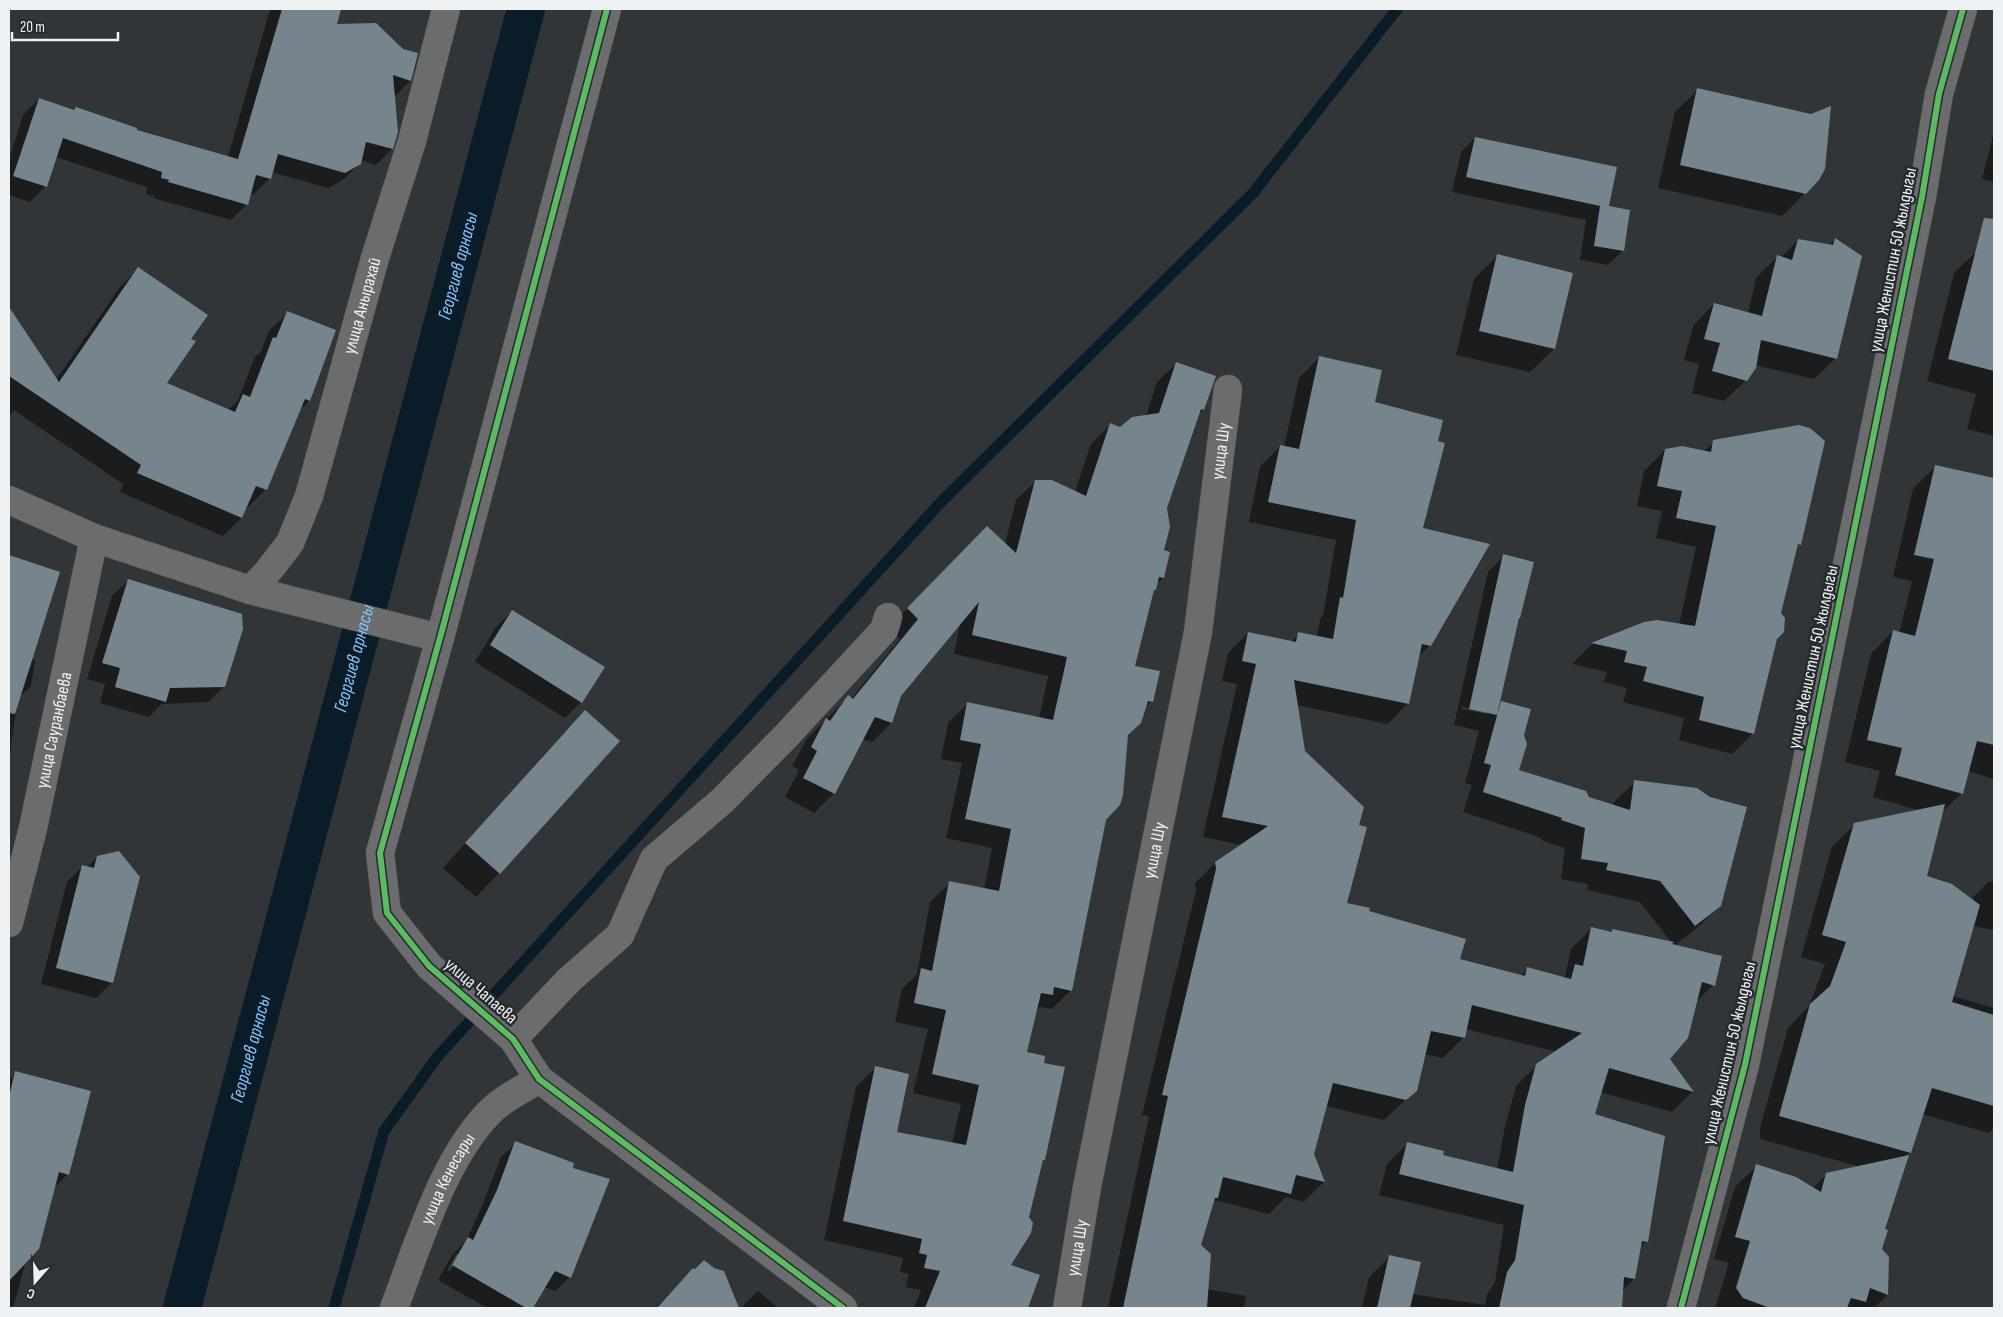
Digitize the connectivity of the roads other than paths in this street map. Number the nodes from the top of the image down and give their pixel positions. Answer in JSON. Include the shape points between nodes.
{"nodes":[{"id":1,"x":446,"y":9,"type":"edge"},
{"id":2,"x":607,"y":9,"type":"edge"},
{"id":3,"x":1963,"y":9,"type":"edge"},
{"id":4,"x":1228,"y":389,"type":"dead end"},
{"id":5,"x":9,"y":500,"type":"edge"},
{"id":6,"x":94,"y":538,"type":"junction"},
{"id":7,"x":250,"y":590,"type":"junction"},
{"id":8,"x":888,"y":617,"type":"dead end"},
{"id":9,"x":440,"y":638,"type":"junction"},
{"id":10,"x":9,"y":923,"type":"edge"},
{"id":11,"x":513,"y":1039,"type":"junction"},
{"id":12,"x":539,"y":1079,"type":"junction"},
{"id":13,"x":394,"y":1308,"type":"edge"},
{"id":14,"x":843,"y":1308,"type":"edge"},
{"id":15,"x":1067,"y":1308,"type":"edge"},
{"id":16,"x":1681,"y":1308,"type":"edge"}],
"edges":[{"from":1,"to":7,"type":"street","name":"улица Анырахай","via":[[412,140],[375,258],[309,496],[290,543]]},
{"from":2,"to":9,"type":"street","name":"улица Чапаева"},
{"from":3,"to":16,"type":"street","name":"улица Женистин 50 жылдыгы","via":[[1940,94],[1922,197],[1745,1065]]},
{"from":4,"to":15,"type":"street","name":"улица Шу","via":[[1198,632],[1087,1187]]},
{"from":5,"to":6,"type":"street"},
{"from":6,"to":7,"type":"street"},
{"from":6,"to":10,"type":"street","name":"улица Сауранбаева","via":[[33,828]]},
{"from":7,"to":9,"type":"street"},
{"from":8,"to":11,"type":"street","via":[[884,630],[786,736],[722,800],[654,859],[620,935],[569,980]]},
{"from":9,"to":11,"type":"street","name":"улица Чапаева","via":[[380,853],[387,913],[429,966]]},
{"from":11,"to":12,"type":"street","name":"улица Чапаева"},
{"from":12,"to":13,"type":"street","name":"улица Кенесары","via":[[494,1108],[459,1150]]},
{"from":12,"to":14,"type":"street","name":"улица Чапаева"}]}
